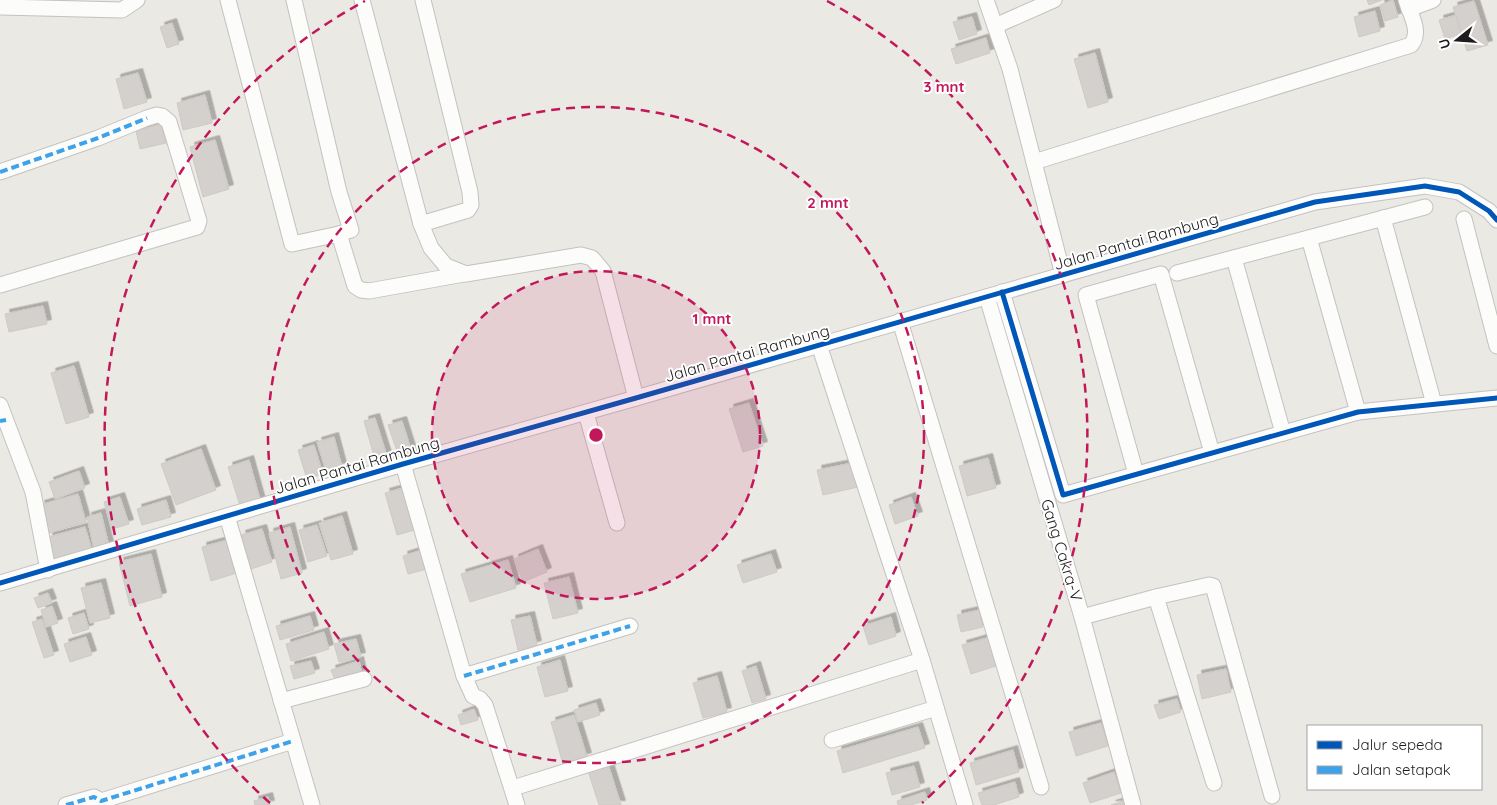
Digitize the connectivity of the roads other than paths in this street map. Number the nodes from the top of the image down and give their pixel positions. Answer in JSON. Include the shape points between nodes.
{"nodes":[{"id":1,"x":137,"y":0,"type":"edge"},
{"id":2,"x":228,"y":0,"type":"edge"},
{"id":3,"x":294,"y":0,"type":"edge"},
{"id":4,"x":362,"y":0,"type":"edge"},
{"id":5,"x":423,"y":0,"type":"edge"},
{"id":6,"x":986,"y":0,"type":"edge"},
{"id":7,"x":1054,"y":0,"type":"edge"},
{"id":8,"x":1433,"y":0,"type":"edge"},
{"id":9,"x":1407,"y":5,"type":"edge"},
{"id":10,"x":0,"y":7,"type":"edge"},
{"id":11,"x":995,"y":26,"type":"junction"},
{"id":12,"x":1034,"y":162,"type":"junction"},
{"id":13,"x":0,"y":172,"type":"edge"},
{"id":14,"x":1425,"y":207,"type":"dead end"},
{"id":15,"x":1383,"y":218,"type":"junction"},
{"id":16,"x":1464,"y":219,"type":"dead end"},
{"id":17,"x":1497,"y":220,"type":"edge"},
{"id":18,"x":421,"y":224,"type":"junction"},
{"id":19,"x":339,"y":234,"type":"junction"},
{"id":20,"x":1308,"y":238,"type":"junction"},
{"id":21,"x":1234,"y":258,"type":"junction"},
{"id":22,"x":1177,"y":273,"type":"dead end"},
{"id":23,"x":466,"y":274,"type":"junction"},
{"id":24,"x":1063,"y":275,"type":"junction"},
{"id":25,"x":0,"y":284,"type":"edge"},
{"id":26,"x":1002,"y":292,"type":"junction"},
{"id":27,"x":987,"y":297,"type":"junction"},
{"id":28,"x":900,"y":321,"type":"junction"},
{"id":29,"x":819,"y":346,"type":"junction"},
{"id":30,"x":1497,"y":346,"type":"edge"},
{"id":31,"x":636,"y":398,"type":"junction"},
{"id":32,"x":1497,"y":398,"type":"edge"},
{"id":33,"x":1434,"y":404,"type":"junction"},
{"id":34,"x":0,"y":405,"type":"edge"},
{"id":35,"x":1358,"y":412,"type":"junction"},
{"id":36,"x":586,"y":413,"type":"junction"},
{"id":37,"x":3,"y":421,"type":"edge"},
{"id":38,"x":1282,"y":433,"type":"junction"},
{"id":39,"x":1212,"y":453,"type":"junction"},
{"id":40,"x":403,"y":464,"type":"junction"},
{"id":41,"x":1136,"y":474,"type":"junction"},
{"id":42,"x":227,"y":516,"type":"junction"},
{"id":43,"x":617,"y":523,"type":"dead end"},
{"id":44,"x":48,"y":570,"type":"junction"},
{"id":45,"x":0,"y":583,"type":"edge"},
{"id":46,"x":1156,"y":597,"type":"junction"},
{"id":47,"x":1082,"y":617,"type":"junction"},
{"id":48,"x":630,"y":626,"type":"dead end"},
{"id":49,"x":922,"y":660,"type":"junction"},
{"id":50,"x":464,"y":676,"type":"junction"},
{"id":51,"x":364,"y":679,"type":"dead end"},
{"id":52,"x":281,"y":701,"type":"junction"},
{"id":53,"x":936,"y":708,"type":"junction"},
{"id":54,"x":832,"y":740,"type":"dead end"},
{"id":55,"x":293,"y":741,"type":"junction"},
{"id":56,"x":1214,"y":783,"type":"dead end"},
{"id":57,"x":1041,"y":787,"type":"dead end"},
{"id":58,"x":513,"y":788,"type":"junction"},
{"id":59,"x":1272,"y":796,"type":"dead end"},
{"id":60,"x":101,"y":803,"type":"edge"},
{"id":61,"x":66,"y":805,"type":"edge"},
{"id":62,"x":312,"y":805,"type":"edge"},
{"id":63,"x":517,"y":805,"type":"edge"},
{"id":64,"x":965,"y":805,"type":"edge"},
{"id":65,"x":1133,"y":805,"type":"edge"}],
"edges":[{"from":1,"to":10,"type":"street","via":[[122,10]]},
{"from":2,"to":19,"type":"street","via":[[292,244]]},
{"from":3,"to":19,"type":"street","via":[[339,192],[351,230]]},
{"from":4,"to":18,"type":"street"},
{"from":5,"to":18,"type":"street","via":[[471,205],[468,210]]},
{"from":6,"to":11,"type":"street"},
{"from":7,"to":11,"type":"street"},
{"from":8,"to":9,"type":"street"},
{"from":9,"to":12,"type":"street","via":[[1416,32],[1411,45]]},
{"from":11,"to":12,"type":"street","via":[[1010,69]]},
{"from":12,"to":24,"type":"street"},
{"from":13,"to":25,"type":"street","via":[[146,118],[162,116],[169,122],[199,221],[190,229]]},
{"from":14,"to":15,"type":"street"},
{"from":15,"to":20,"type":"street"},
{"from":15,"to":33,"type":"street"},
{"from":16,"to":30,"type":"street"},
{"from":17,"to":24,"type":"street","name":"Jalan Pantai Rambung","via":[[1459,192],[1426,186],[1397,189],[1315,202]]},
{"from":18,"to":23,"type":"street","via":[[431,248],[446,266]]},
{"from":19,"to":23,"type":"street","via":[[351,277],[361,290],[404,286]]},
{"from":20,"to":21,"type":"street"},
{"from":20,"to":35,"type":"street"},
{"from":21,"to":22,"type":"street"},
{"from":21,"to":38,"type":"street"},
{"from":23,"to":31,"type":"street","via":[[581,255],[592,258],[604,271]]},
{"from":24,"to":26,"type":"street","name":"Jalan Pantai Rambung"},
{"from":26,"to":27,"type":"street","name":"Jalan Pantai Rambung"},
{"from":26,"to":41,"type":"street","via":[[1063,495]]},
{"from":27,"to":28,"type":"street","name":"Jalan Pantai Rambung"},
{"from":27,"to":47,"type":"street","name":"Gang Cakra-V"},
{"from":28,"to":29,"type":"street","name":"Jalan Pantai Rambung"},
{"from":28,"to":57,"type":"street"},
{"from":29,"to":31,"type":"street","name":"Jalan Pantai Rambung"},
{"from":29,"to":49,"type":"street"},
{"from":31,"to":36,"type":"street","name":"Jalan Pantai Rambung"},
{"from":32,"to":33,"type":"street"},
{"from":33,"to":35,"type":"street"},
{"from":34,"to":37,"type":"street"},
{"from":35,"to":38,"type":"street"},
{"from":36,"to":40,"type":"street","name":"Jalan Pantai Rambung"},
{"from":36,"to":43,"type":"street"},
{"from":37,"to":44,"type":"street","via":[[33,492]]},
{"from":38,"to":39,"type":"street"},
{"from":39,"to":41,"type":"street"},
{"from":39,"to":41,"type":"street","via":[[1161,274],[1086,295]]},
{"from":40,"to":42,"type":"street","name":"Jalan Pantai Rambung"},
{"from":40,"to":50,"type":"street"},
{"from":42,"to":44,"type":"street","name":"Jalan Pantai Rambung"},
{"from":42,"to":52,"type":"street"},
{"from":44,"to":45,"type":"street","name":"Jalan Pantai Rambung"},
{"from":46,"to":47,"type":"street"},
{"from":46,"to":56,"type":"street"},
{"from":46,"to":59,"type":"street","via":[[1213,586]]},
{"from":47,"to":65,"type":"street","name":"Gang Cakra-V"},
{"from":48,"to":50,"type":"street"},
{"from":49,"to":53,"type":"street"},
{"from":49,"to":58,"type":"street"},
{"from":50,"to":58,"type":"street","via":[[473,696],[485,705]]},
{"from":51,"to":52,"type":"street"},
{"from":52,"to":55,"type":"street"},
{"from":53,"to":54,"type":"street"},
{"from":53,"to":64,"type":"street"},
{"from":55,"to":60,"type":"street"},
{"from":55,"to":62,"type":"street"},
{"from":58,"to":63,"type":"street"},
{"from":60,"to":61,"type":"street","via":[[94,797]]}]}
